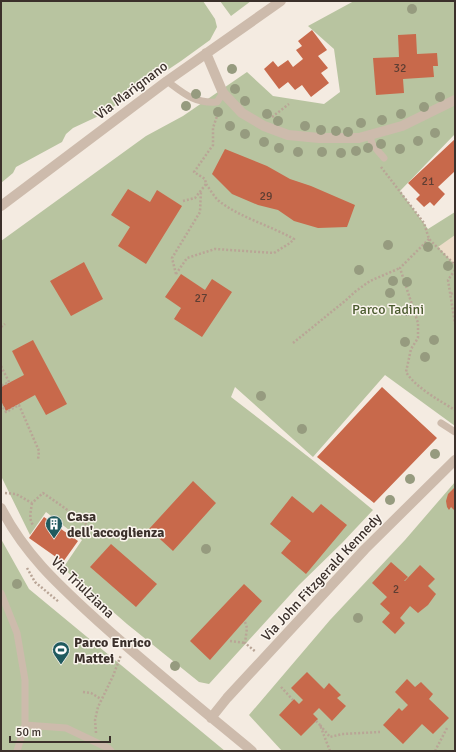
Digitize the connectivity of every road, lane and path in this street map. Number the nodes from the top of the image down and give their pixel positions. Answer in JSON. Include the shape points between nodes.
{"nodes":[{"id":1,"x":281,"y":1,"type":"edge"},
{"id":2,"x":206,"y":53,"type":"junction"},
{"id":3,"x":167,"y":81,"type":"junction"},
{"id":4,"x":224,"y":93,"type":"junction"},
{"id":5,"x":455,"y":100,"type":"edge"},
{"id":6,"x":289,"y":104,"type":"dead end"},
{"id":7,"x":220,"y":111,"type":"dead end"},
{"id":8,"x":270,"y":118,"type":"dead end"},
{"id":9,"x":370,"y":135,"type":"junction"},
{"id":10,"x":381,"y":161,"type":"joint"},
{"id":11,"x":206,"y":184,"type":"junction"},
{"id":12,"x":201,"y":191,"type":"junction"},
{"id":13,"x":183,"y":202,"type":"dead end"},
{"id":14,"x":1,"y":206,"type":"edge"},
{"id":15,"x":429,"y":239,"type":"junction"},
{"id":16,"x":455,"y":265,"type":"edge"},
{"id":17,"x":400,"y":268,"type":"junction"},
{"id":18,"x":455,"y":270,"type":"edge"},
{"id":19,"x":455,"y":292,"type":"edge"},
{"id":20,"x":450,"y":294,"type":"junction"},
{"id":21,"x":5,"y":324,"type":"dead end"},
{"id":22,"x":455,"y":324,"type":"edge"},
{"id":23,"x":1,"y":327,"type":"edge"},
{"id":24,"x":293,"y":343,"type":"dead end"},
{"id":25,"x":1,"y":366,"type":"edge"},
{"id":26,"x":1,"y":386,"type":"edge"},
{"id":27,"x":1,"y":404,"type":"edge"},
{"id":28,"x":455,"y":410,"type":"edge"},
{"id":29,"x":441,"y":423,"type":"dead end"},
{"id":30,"x":455,"y":432,"type":"edge"},
{"id":31,"x":38,"y":460,"type":"dead end"},
{"id":32,"x":455,"y":460,"type":"edge"},
{"id":33,"x":5,"y":492,"type":"dead end"},
{"id":34,"x":32,"y":503,"type":"junction"},
{"id":35,"x":1,"y":508,"type":"edge"},
{"id":36,"x":87,"y":525,"type":"dead end"},
{"id":37,"x":34,"y":526,"type":"dead end"},
{"id":38,"x":1,"y":593,"type":"edge"},
{"id":39,"x":244,"y":622,"type":"dead end"},
{"id":40,"x":230,"y":641,"type":"dead end"},
{"id":41,"x":245,"y":644,"type":"junction"},
{"id":42,"x":249,"y":646,"type":"dead end"},
{"id":43,"x":121,"y":655,"type":"dead end"},
{"id":44,"x":281,"y":687,"type":"dead end"},
{"id":45,"x":83,"y":692,"type":"dead end"},
{"id":46,"x":101,"y":699,"type":"junction"},
{"id":47,"x":293,"y":700,"type":"dead end"},
{"id":48,"x":211,"y":718,"type":"junction"},
{"id":49,"x":316,"y":721,"type":"dead end"},
{"id":50,"x":25,"y":725,"type":"junction"},
{"id":51,"x":320,"y":725,"type":"junction"},
{"id":52,"x":447,"y":728,"type":"dead end"},
{"id":53,"x":380,"y":732,"type":"dead end"},
{"id":54,"x":97,"y":742,"type":"junction"},
{"id":55,"x":17,"y":751,"type":"edge"},
{"id":56,"x":111,"y":751,"type":"edge"},
{"id":57,"x":252,"y":751,"type":"edge"},
{"id":58,"x":330,"y":751,"type":"edge"},
{"id":59,"x":435,"y":751,"type":"edge"}],
"edges":[{"from":1,"to":2,"type":"street","name":"Via Marignano"},
{"from":2,"to":3,"type":"street","name":"Via Marignano"},
{"from":2,"to":4,"type":"street"},
{"from":3,"to":4,"type":"lane","via":[[188,97],[209,103],[217,102]]},
{"from":3,"to":14,"type":"street","name":"Via Marignano"},
{"from":4,"to":9,"type":"street","via":[[242,113],[264,126],[288,135],[339,139]]},
{"from":5,"to":9,"type":"street","via":[[402,126]]},
{"from":6,"to":8,"type":"path"},
{"from":7,"to":11,"type":"path","via":[[213,128],[213,145],[194,172],[205,179]]},
{"from":9,"to":10,"type":"lane"},
{"from":10,"to":15,"type":"path","via":[[424,223]]},
{"from":11,"to":12,"type":"path"},
{"from":11,"to":12,"type":"path","via":[[218,201],[294,238],[274,253],[215,249],[187,258],[176,274],[172,258],[200,212]]},
{"from":12,"to":13,"type":"path","via":[[195,198]]},
{"from":15,"to":16,"type":"path"},
{"from":15,"to":17,"type":"path"},
{"from":17,"to":24,"type":"path","via":[[370,281]]},
{"from":17,"to":28,"type":"path","via":[[418,323],[418,338],[411,349],[406,372],[416,384]]},
{"from":18,"to":20,"type":"path","via":[[448,280]]},
{"from":19,"to":20,"type":"path"},
{"from":20,"to":22,"type":"path"},
{"from":21,"to":23,"type":"path"},
{"from":25,"to":26,"type":"path","via":[[9,382]]},
{"from":27,"to":31,"type":"path","via":[[6,412],[19,405],[39,451]]},
{"from":29,"to":30,"type":"lane"},
{"from":32,"to":48,"type":"street","name":"Via John Fitzgerald Kennedy","via":[[365,549]]},
{"from":33,"to":34,"type":"path","via":[[16,494]]},
{"from":34,"to":36,"type":"path","via":[[43,493]]},
{"from":34,"to":37,"type":"path","via":[[30,518]]},
{"from":35,"to":48,"type":"street","name":"Via Triulziana","via":[[24,547],[49,574],[128,648]]},
{"from":38,"to":50,"type":"lane","via":[[18,633],[24,680]]},
{"from":39,"to":41,"type":"path","via":[[247,628]]},
{"from":40,"to":41,"type":"path"},
{"from":41,"to":42,"type":"path"},
{"from":43,"to":46,"type":"path"},
{"from":44,"to":47,"type":"path"},
{"from":45,"to":46,"type":"path"},
{"from":46,"to":54,"type":"path","via":[[95,720]]},
{"from":48,"to":57,"type":"street","name":"Via Triulziana"},
{"from":49,"to":51,"type":"path"},
{"from":50,"to":54,"type":"lane","via":[[66,728]]},
{"from":50,"to":55,"type":"lane"},
{"from":51,"to":53,"type":"path","via":[[330,737]]},
{"from":51,"to":58,"type":"path"},
{"from":52,"to":59,"type":"path"},
{"from":54,"to":56,"type":"lane"}]}
